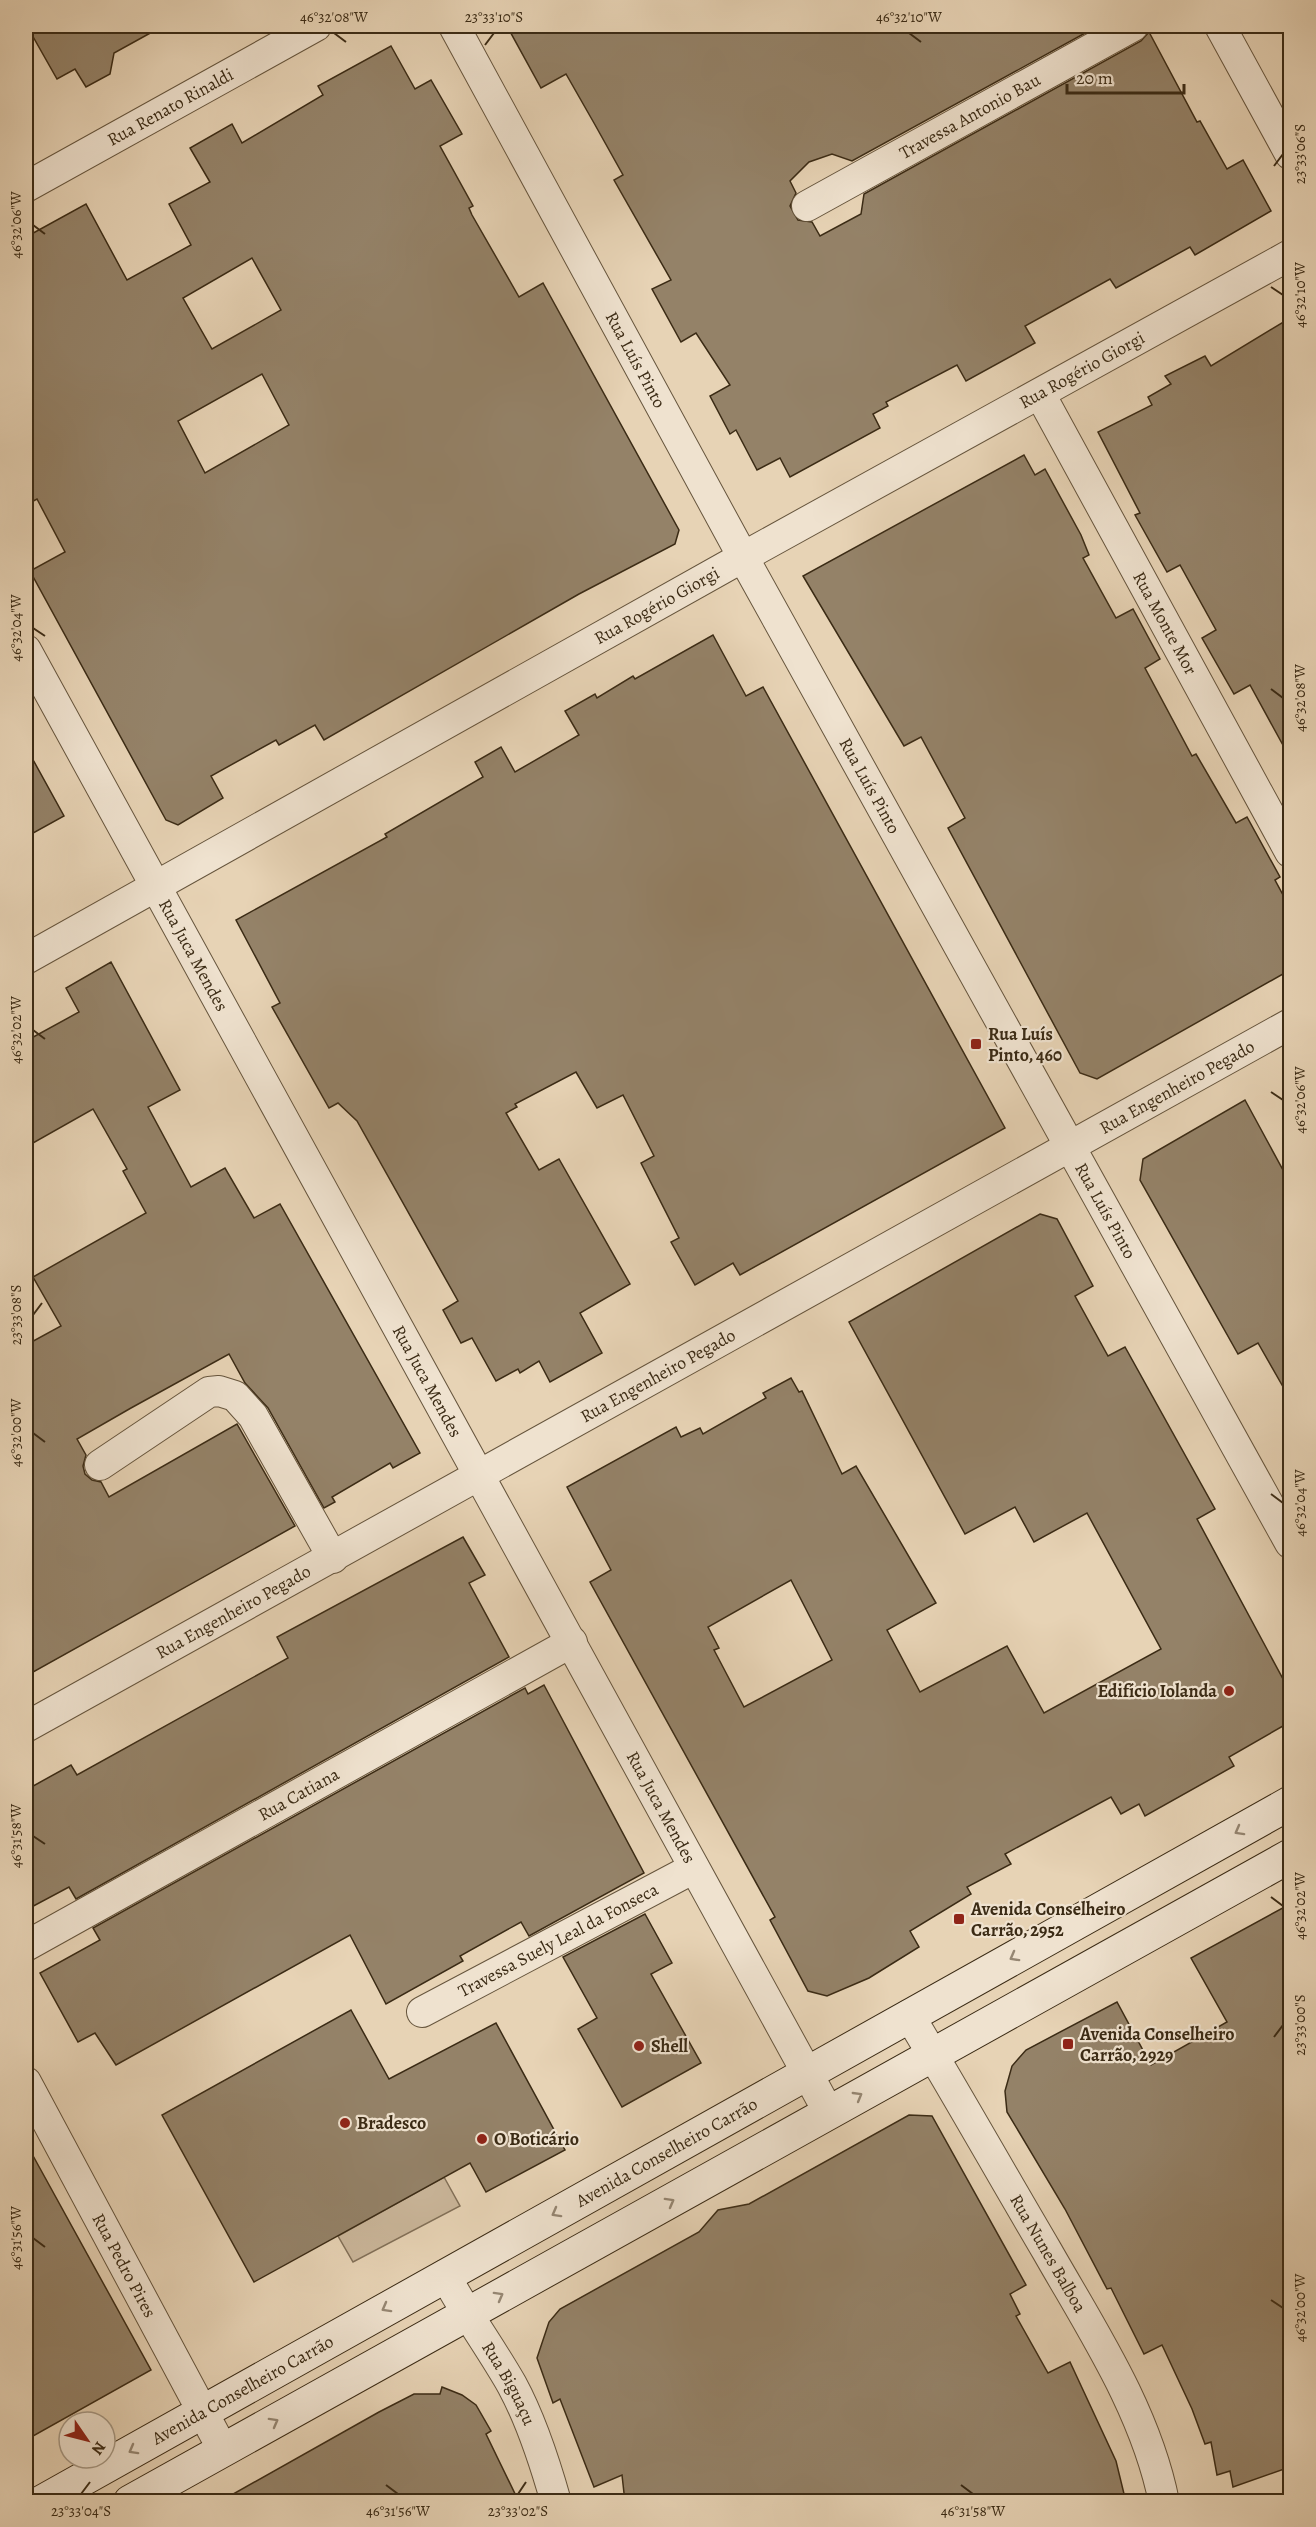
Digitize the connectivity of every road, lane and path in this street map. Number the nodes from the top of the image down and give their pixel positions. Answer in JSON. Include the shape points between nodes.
{"nodes":[{"id":1,"x":316,"y":26,"type":"edge"},
{"id":2,"x":454,"y":26,"type":"edge"},
{"id":3,"x":1132,"y":26,"type":"edge"},
{"id":4,"x":1220,"y":26,"type":"edge"},
{"id":5,"x":1290,"y":154,"type":"edge"},
{"id":6,"x":26,"y":187,"type":"edge"},
{"id":7,"x":807,"y":206,"type":"dead end"},
{"id":8,"x":1290,"y":255,"type":"edge"},
{"id":9,"x":1040,"y":394,"type":"junction"},
{"id":10,"x":743,"y":557,"type":"junction"},
{"id":11,"x":26,"y":650,"type":"edge"},
{"id":12,"x":1290,"y":852,"type":"edge"},
{"id":13,"x":155,"y":887,"type":"junction"},
{"id":14,"x":26,"y":959,"type":"edge"},
{"id":15,"x":1290,"y":1024,"type":"edge"},
{"id":16,"x":1071,"y":1147,"type":"junction"},
{"id":17,"x":100,"y":1465,"type":"dead end"},
{"id":18,"x":480,"y":1475,"type":"junction"},
{"id":19,"x":1290,"y":1543,"type":"edge"},
{"id":20,"x":333,"y":1558,"type":"junction"},
{"id":21,"x":572,"y":1642,"type":"junction"},
{"id":22,"x":26,"y":1727,"type":"edge"},
{"id":23,"x":1290,"y":1803,"type":"edge"},
{"id":24,"x":1290,"y":1857,"type":"edge"},
{"id":25,"x":694,"y":1868,"type":"junction"},
{"id":26,"x":26,"y":1946,"type":"edge"},
{"id":27,"x":422,"y":2012,"type":"dead end"},
{"id":28,"x":909,"y":2015,"type":"junction"},
{"id":29,"x":933,"y":2055,"type":"junction"},
{"id":30,"x":808,"y":2071,"type":"junction"},
{"id":31,"x":26,"y":2082,"type":"edge"},
{"id":32,"x":829,"y":2113,"type":"junction"},
{"id":33,"x":445,"y":2275,"type":"junction"},
{"id":34,"x":466,"y":2315,"type":"junction"},
{"id":35,"x":202,"y":2411,"type":"junction"},
{"id":36,"x":223,"y":2450,"type":"junction"},
{"id":37,"x":42,"y":2502,"type":"edge"},
{"id":38,"x":130,"y":2502,"type":"edge"},
{"id":39,"x":556,"y":2502,"type":"edge"},
{"id":40,"x":1164,"y":2502,"type":"edge"}],
"edges":[{"from":1,"to":6,"type":"street","name":"Rua Renato Rinaldi"},
{"from":2,"to":10,"type":"street","name":"Rua Luís Pinto"},
{"from":3,"to":7,"type":"street","name":"Travessa Antonio Bau"},
{"from":4,"to":5,"type":"street"},
{"from":8,"to":9,"type":"street","name":"Rua Rogério Giorgi"},
{"from":9,"to":10,"type":"street","name":"Rua Rogério Giorgi"},
{"from":9,"to":12,"type":"street","name":"Rua Monte Mor"},
{"from":10,"to":13,"type":"street","name":"Rua Rogério Giorgi"},
{"from":10,"to":16,"type":"street","name":"Rua Luís Pinto"},
{"from":11,"to":13,"type":"street","name":"Rua Juca Mendes"},
{"from":13,"to":14,"type":"street","name":"Rua Rogério Giorgi"},
{"from":13,"to":18,"type":"street","name":"Rua Juca Mendes"},
{"from":15,"to":16,"type":"street","name":"Rua Engenheiro Pegado"},
{"from":16,"to":18,"type":"street","name":"Rua Engenheiro Pegado"},
{"from":16,"to":19,"type":"street","name":"Rua Luís Pinto"},
{"from":17,"to":20,"type":"street","via":[[209,1392],[235,1396],[253,1416]]},
{"from":18,"to":20,"type":"street","name":"Rua Engenheiro Pegado"},
{"from":18,"to":21,"type":"street","name":"Rua Juca Mendes"},
{"from":20,"to":22,"type":"street","name":"Rua Engenheiro Pegado"},
{"from":21,"to":25,"type":"street","name":"Rua Juca Mendes"},
{"from":21,"to":26,"type":"street","name":"Rua Catiana"},
{"from":23,"to":28,"type":"main road","name":"Avenida Conselheiro Carrão","one_way":true},
{"from":24,"to":29,"type":"main road"},
{"from":25,"to":27,"type":"street","name":"Travessa Suely Leal da Fonseca"},
{"from":25,"to":30,"type":"street","name":"Rua Juca Mendes"},
{"from":28,"to":29,"type":"street","name":"Rua Nunes Balboa"},
{"from":28,"to":30,"type":"main road","name":"Avenida Conselheiro Carrão"},
{"from":32,"to":29,"type":"main road","one_way":true},
{"from":29,"to":40,"type":"street","name":"Rua Nunes Balboa","via":[[1131,2401],[1159,2473]]},
{"from":30,"to":32,"type":"street","name":"Rua Juca Mendes"},
{"from":30,"to":33,"type":"main road","name":"Avenida Conselheiro Carrão","one_way":true},
{"from":31,"to":35,"type":"street","name":"Rua Pedro Pires"},
{"from":34,"to":32,"type":"main road","one_way":true},
{"from":33,"to":34,"type":"street","name":"Rua Biguaçu"},
{"from":33,"to":35,"type":"main road","name":"Avenida Conselheiro Carrão","one_way":true},
{"from":36,"to":34,"type":"main road","one_way":true},
{"from":34,"to":39,"type":"street","name":"Rua Biguaçu","via":[[513,2386],[547,2469]]},
{"from":35,"to":36,"type":"street","name":"Rua Pedro Pires"},
{"from":35,"to":37,"type":"main road","name":"Avenida Conselheiro Carrão","one_way":true},
{"from":36,"to":38,"type":"main road"}]}
